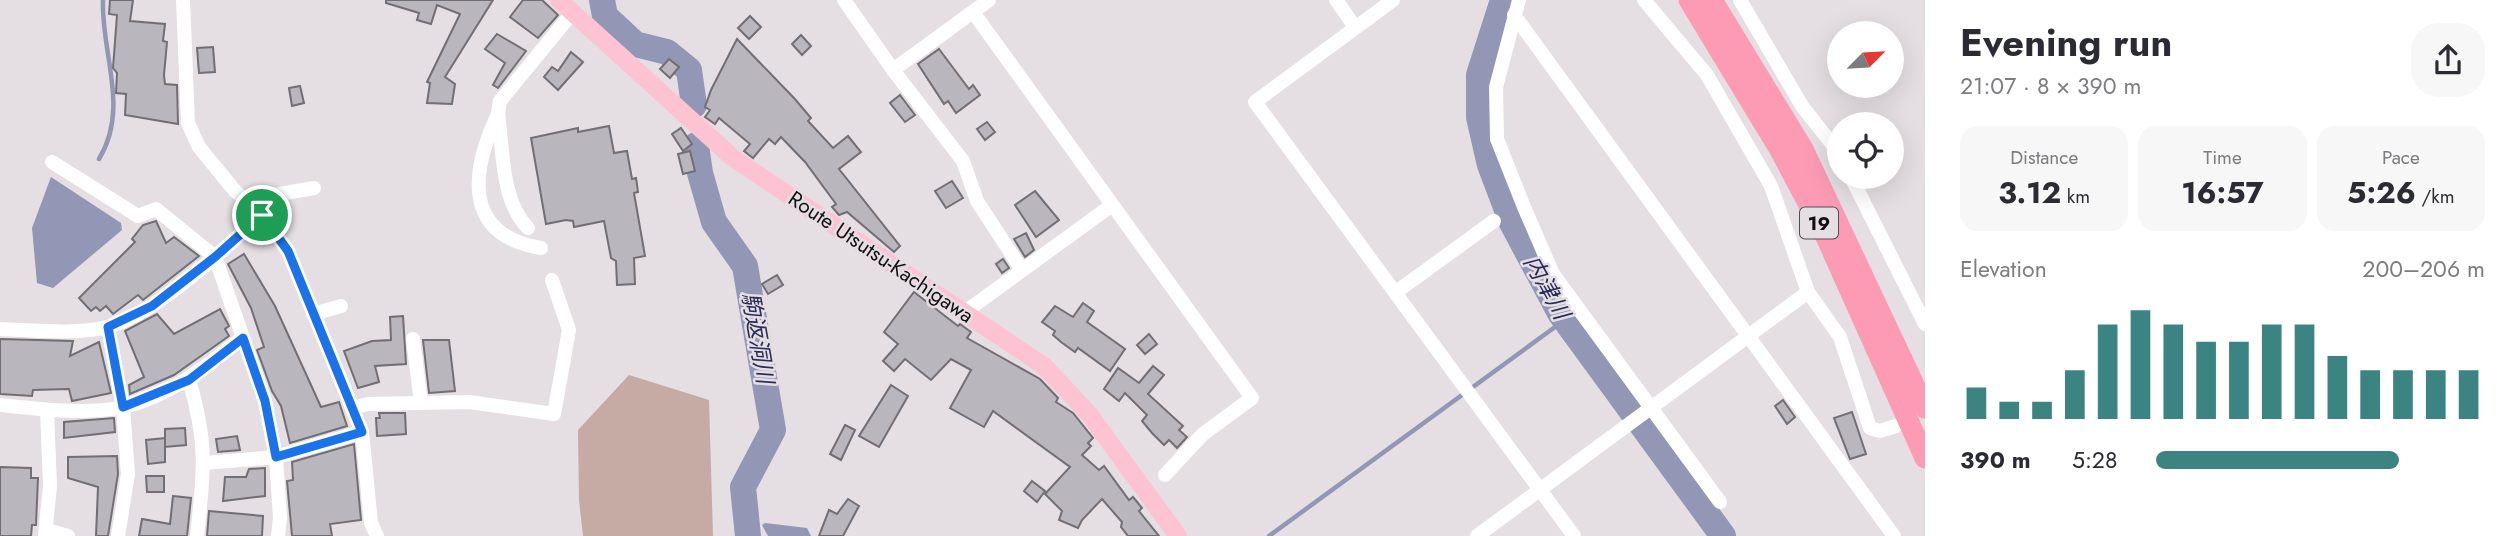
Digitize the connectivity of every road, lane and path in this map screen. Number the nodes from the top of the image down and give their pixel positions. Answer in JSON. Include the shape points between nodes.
{"nodes":[{"id":1,"x":183,"y":0,"type":"edge"},
{"id":2,"x":559,"y":0,"type":"edge"},
{"id":3,"x":844,"y":0,"type":"edge"},
{"id":4,"x":989,"y":0,"type":"edge"},
{"id":5,"x":1335,"y":0,"type":"edge"},
{"id":6,"x":1393,"y":0,"type":"edge"},
{"id":7,"x":1519,"y":0,"type":"edge"},
{"id":8,"x":1644,"y":0,"type":"edge"},
{"id":9,"x":1689,"y":0,"type":"edge"},
{"id":10,"x":1712,"y":0,"type":"edge"},
{"id":11,"x":1740,"y":0,"type":"edge"},
{"id":12,"x":573,"y":12,"type":"junction"},
{"id":13,"x":973,"y":12,"type":"junction"},
{"id":14,"x":1514,"y":15,"type":"junction"},
{"id":15,"x":1355,"y":27,"type":"junction"},
{"id":16,"x":893,"y":70,"type":"junction"},
{"id":17,"x":498,"y":113,"type":"junction"},
{"id":18,"x":1827,"y":138,"type":"edge"},
{"id":19,"x":52,"y":162,"type":"dead end"},
{"id":20,"x":314,"y":188,"type":"dead end"},
{"id":21,"x":1857,"y":189,"type":"edge"},
{"id":22,"x":245,"y":200,"type":"junction"},
{"id":23,"x":1112,"y":205,"type":"junction"},
{"id":24,"x":262,"y":215,"type":"junction"},
{"id":25,"x":1494,"y":221,"type":"dead end"},
{"id":26,"x":528,"y":228,"type":"dead end"},
{"id":27,"x":541,"y":247,"type":"dead end"},
{"id":28,"x":215,"y":257,"type":"junction"},
{"id":29,"x":1022,"y":270,"type":"junction"},
{"id":30,"x":552,"y":280,"type":"dead end"},
{"id":31,"x":1396,"y":292,"type":"junction"},
{"id":32,"x":1808,"y":292,"type":"junction"},
{"id":33,"x":341,"y":306,"type":"dead end"},
{"id":34,"x":965,"y":312,"type":"junction"},
{"id":35,"x":313,"y":314,"type":"junction"},
{"id":36,"x":1925,"y":324,"type":"edge"},
{"id":37,"x":108,"y":327,"type":"junction"},
{"id":38,"x":0,"y":328,"type":"edge"},
{"id":39,"x":1748,"y":337,"type":"junction"},
{"id":40,"x":243,"y":338,"type":"junction"},
{"id":41,"x":413,"y":339,"type":"dead end"},
{"id":42,"x":189,"y":380,"type":"junction"},
{"id":43,"x":421,"y":403,"type":"junction"},
{"id":44,"x":0,"y":405,"type":"edge"},
{"id":45,"x":1652,"y":406,"type":"junction"},
{"id":46,"x":123,"y":407,"type":"junction"},
{"id":47,"x":352,"y":408,"type":"junction"},
{"id":48,"x":1925,"y":408,"type":"edge"},
{"id":49,"x":47,"y":410,"type":"junction"},
{"id":50,"x":1896,"y":426,"type":"dead end"},
{"id":51,"x":362,"y":432,"type":"junction"},
{"id":52,"x":276,"y":457,"type":"junction"},
{"id":53,"x":1925,"y":457,"type":"edge"},
{"id":54,"x":205,"y":463,"type":"junction"},
{"id":55,"x":1165,"y":475,"type":"dead end"},
{"id":56,"x":1540,"y":489,"type":"junction"},
{"id":57,"x":1720,"y":502,"type":"dead end"},
{"id":58,"x":46,"y":533,"type":"edge"},
{"id":59,"x":68,"y":536,"type":"edge"},
{"id":60,"x":118,"y":536,"type":"edge"},
{"id":61,"x":197,"y":536,"type":"edge"},
{"id":62,"x":278,"y":536,"type":"edge"},
{"id":63,"x":377,"y":536,"type":"edge"},
{"id":64,"x":1178,"y":536,"type":"edge"},
{"id":65,"x":1477,"y":536,"type":"edge"},
{"id":66,"x":1574,"y":536,"type":"edge"},
{"id":67,"x":1894,"y":536,"type":"edge"}],
"edges":[{"from":1,"to":22,"type":"street","via":[[188,123],[199,147]]},
{"from":2,"to":12,"type":"main road","name":"Route Utsutsu-Kachigawa"},
{"from":3,"to":16,"type":"street"},
{"from":4,"to":13,"type":"street"},
{"from":5,"to":15,"type":"street"},
{"from":6,"to":15,"type":"street"},
{"from":7,"to":14,"type":"street"},
{"from":8,"to":32,"type":"street","via":[[1707,75],[1771,186]]},
{"from":9,"to":53,"type":"highway","number":"19","via":[[1826,237]]},
{"from":10,"to":48,"type":"highway","number":"19","via":[[1803,149]]},
{"from":11,"to":18,"type":"street","via":[[1802,106]]},
{"from":12,"to":17,"type":"street","via":[[500,101]]},
{"from":12,"to":34,"type":"main road","name":"Route Utsutsu-Kachigawa","via":[[733,159]]},
{"from":13,"to":16,"type":"street"},
{"from":13,"to":23,"type":"street"},
{"from":14,"to":39,"type":"street"},
{"from":14,"to":45,"type":"street","via":[[1496,87],[1497,139],[1553,274]]},
{"from":15,"to":31,"type":"street","via":[[1255,102]]},
{"from":16,"to":29,"type":"street","via":[[963,161],[977,201]]},
{"from":17,"to":26,"type":"street","via":[[515,214]]},
{"from":17,"to":27,"type":"street","via":[[484,143],[476,179],[478,199],[486,215],[511,240]]},
{"from":19,"to":28,"type":"street","via":[[138,216],[156,209]]},
{"from":20,"to":22,"type":"street"},
{"from":21,"to":36,"type":"street"},
{"from":22,"to":24,"type":"street"},
{"from":23,"to":29,"type":"street"},
{"from":23,"to":55,"type":"street","via":[[1252,398],[1203,434]]},
{"from":24,"to":28,"type":"street"},
{"from":24,"to":35,"type":"street","via":[[288,251]]},
{"from":25,"to":31,"type":"street"},
{"from":28,"to":37,"type":"street","via":[[152,306]]},
{"from":28,"to":40,"type":"street"},
{"from":29,"to":34,"type":"street"},
{"from":30,"to":43,"type":"street","via":[[569,330],[554,414],[469,402]]},
{"from":31,"to":56,"type":"street"},
{"from":32,"to":39,"type":"street"},
{"from":32,"to":50,"type":"street","via":[[1840,337],[1870,428],[1880,431]]},
{"from":33,"to":35,"type":"street"},
{"from":34,"to":64,"type":"main road","name":"Route Utsutsu-Kachigawa","via":[[1044,366],[1089,414]]},
{"from":35,"to":47,"type":"street"},
{"from":37,"to":38,"type":"street"},
{"from":37,"to":46,"type":"street"},
{"from":39,"to":45,"type":"street"},
{"from":39,"to":67,"type":"street"},
{"from":40,"to":42,"type":"street"},
{"from":40,"to":52,"type":"street","via":[[265,401]]},
{"from":41,"to":43,"type":"street"},
{"from":42,"to":46,"type":"street"},
{"from":42,"to":54,"type":"street","via":[[201,418]]},
{"from":43,"to":47,"type":"street"},
{"from":44,"to":49,"type":"street"},
{"from":45,"to":56,"type":"street"},
{"from":45,"to":57,"type":"street"},
{"from":46,"to":49,"type":"street"},
{"from":46,"to":60,"type":"street","via":[[128,474]]},
{"from":47,"to":51,"type":"street"},
{"from":49,"to":58,"type":"street","via":[[50,486]]},
{"from":51,"to":52,"type":"street"},
{"from":51,"to":63,"type":"street","via":[[371,523]]},
{"from":52,"to":54,"type":"street"},
{"from":52,"to":62,"type":"street"},
{"from":54,"to":61,"type":"street"},
{"from":56,"to":65,"type":"street"},
{"from":56,"to":66,"type":"street"},
{"from":58,"to":59,"type":"street"}]}
